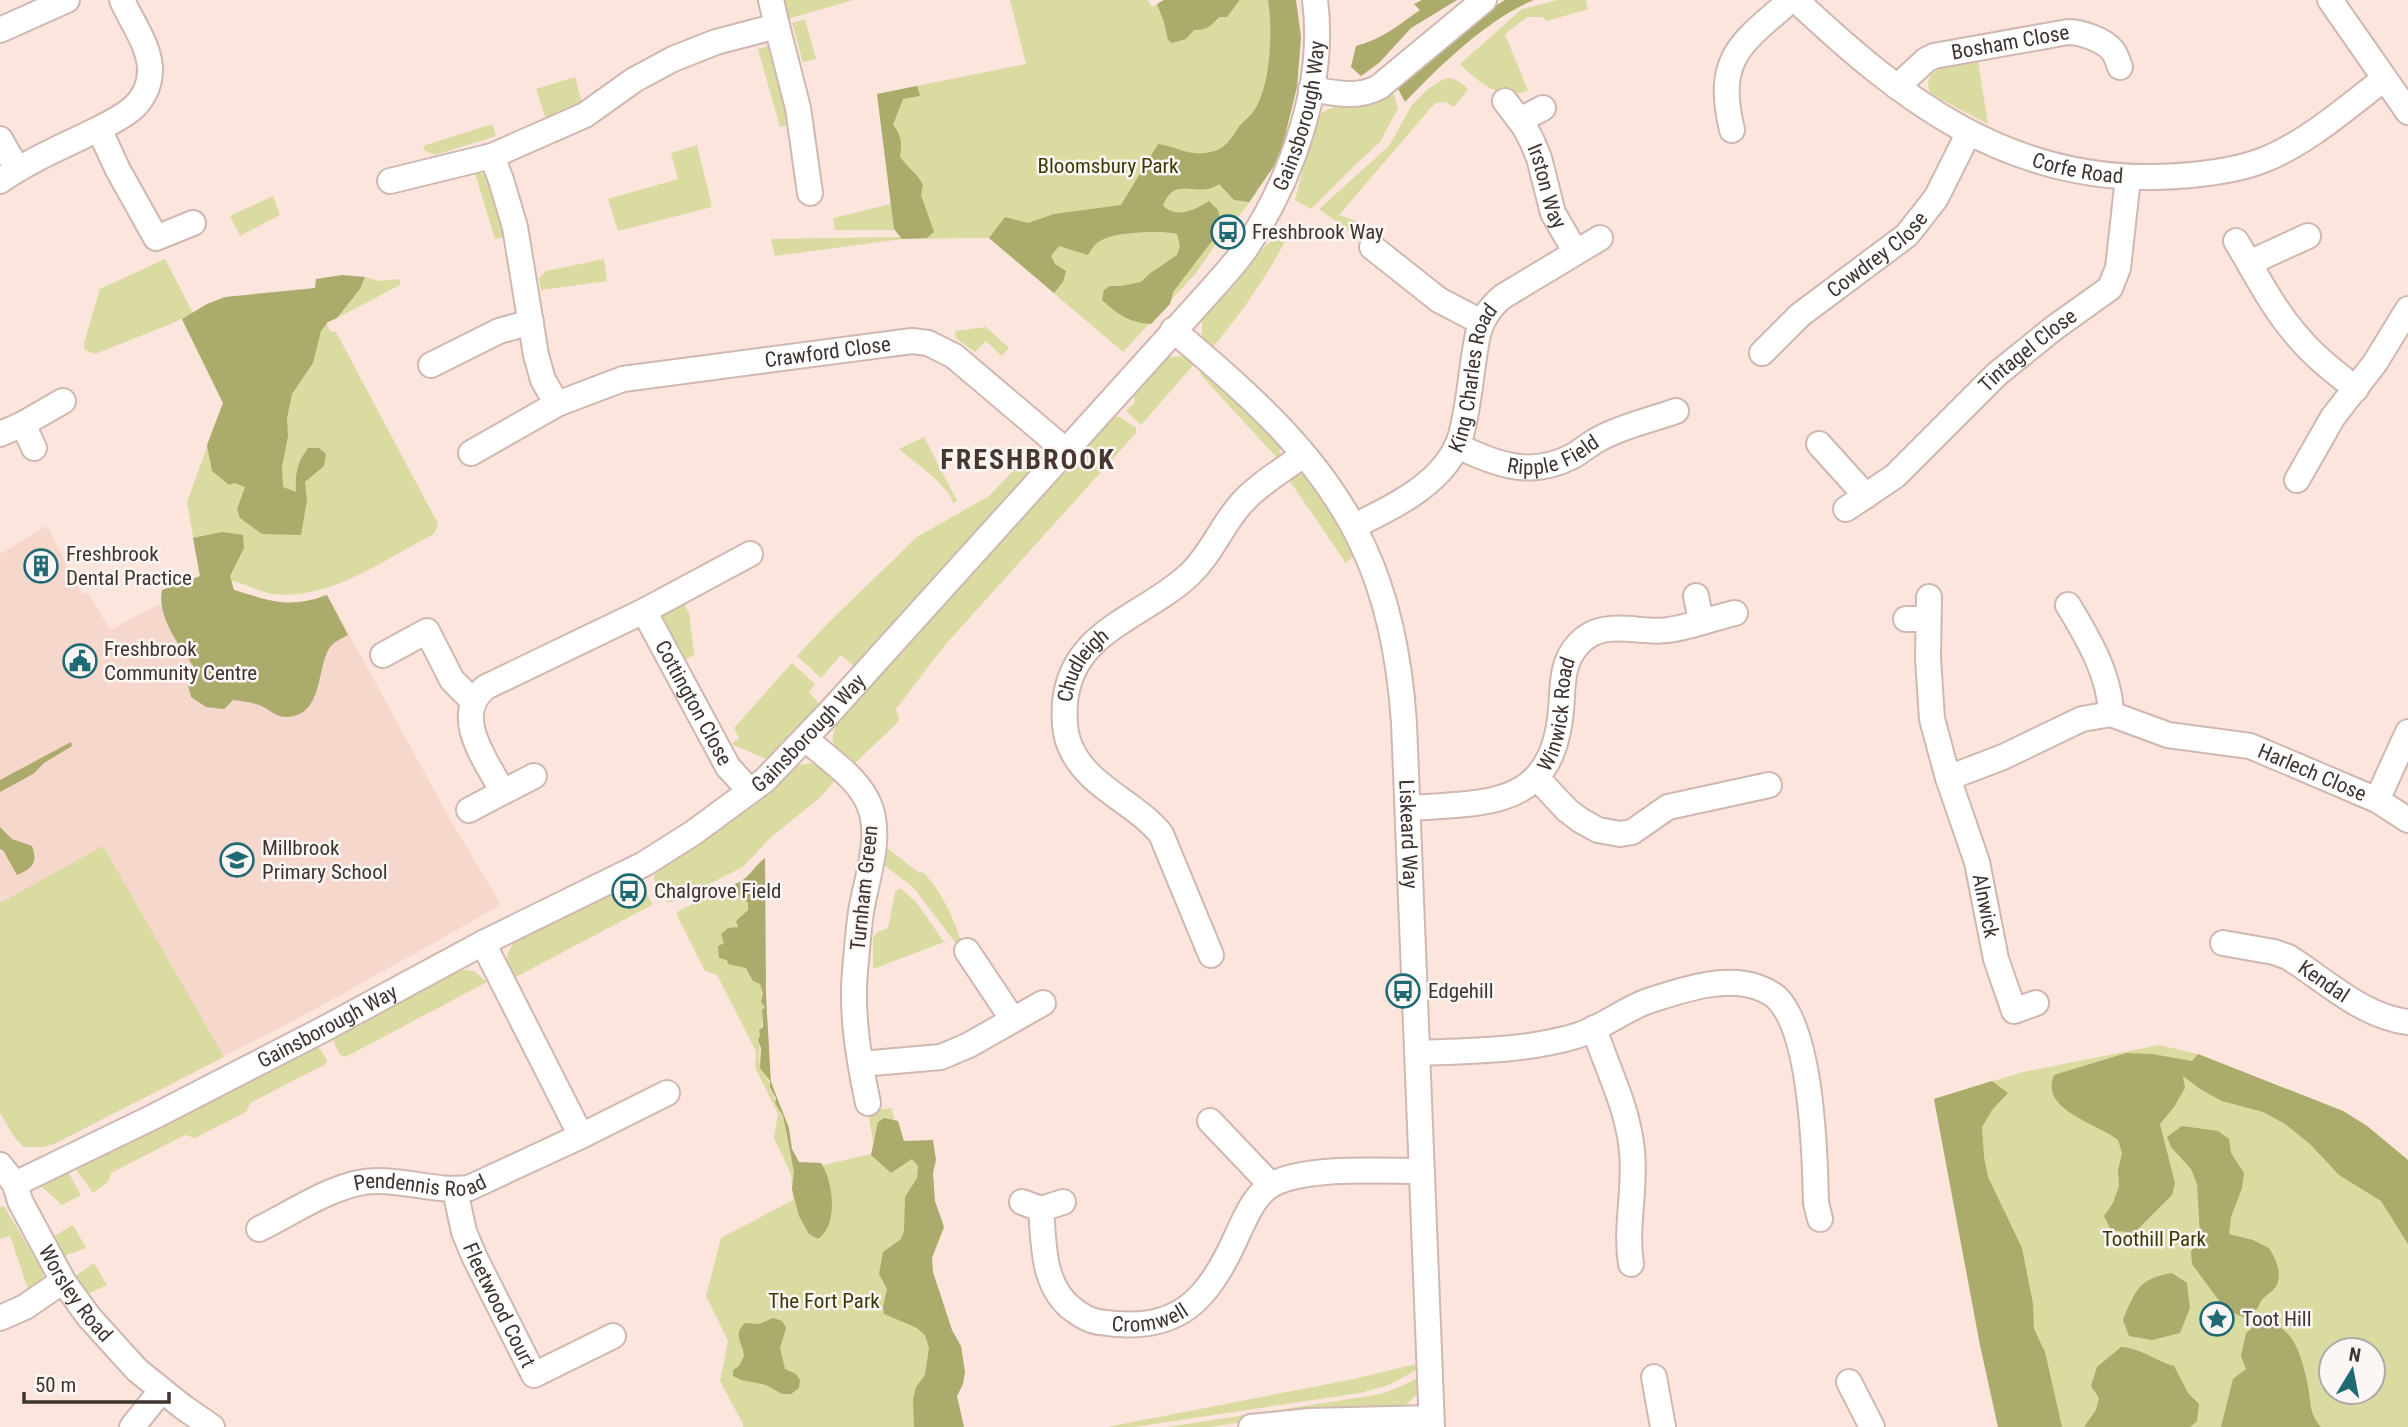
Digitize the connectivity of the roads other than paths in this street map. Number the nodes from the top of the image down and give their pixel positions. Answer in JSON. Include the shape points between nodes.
{"nodes":[{"id":1,"x":67,"y":0,"type":"edge"},
{"id":2,"x":122,"y":0,"type":"edge"},
{"id":3,"x":771,"y":0,"type":"edge"},
{"id":4,"x":1315,"y":0,"type":"edge"},
{"id":5,"x":1484,"y":0,"type":"edge"},
{"id":6,"x":1791,"y":0,"type":"edge"},
{"id":7,"x":1796,"y":0,"type":"edge"},
{"id":8,"x":2330,"y":0,"type":"edge"},
{"id":9,"x":777,"y":26,"type":"junction"},
{"id":10,"x":0,"y":30,"type":"edge"},
{"id":11,"x":2120,"y":67,"type":"dead end"},
{"id":12,"x":2384,"y":79,"type":"junction"},
{"id":13,"x":1897,"y":87,"type":"junction"},
{"id":14,"x":1311,"y":89,"type":"junction"},
{"id":15,"x":1543,"y":108,"type":"dead end"},
{"id":16,"x":2408,"y":113,"type":"edge"},
{"id":17,"x":1735,"y":116,"type":"dead end"},
{"id":18,"x":99,"y":129,"type":"junction"},
{"id":19,"x":1968,"y":134,"type":"junction"},
{"id":20,"x":0,"y":139,"type":"edge"},
{"id":21,"x":492,"y":156,"type":"junction"},
{"id":22,"x":8,"y":175,"type":"edge"},
{"id":23,"x":2128,"y":178,"type":"junction"},
{"id":24,"x":390,"y":181,"type":"dead end"},
{"id":25,"x":810,"y":193,"type":"dead end"},
{"id":26,"x":192,"y":223,"type":"dead end"},
{"id":27,"x":2308,"y":236,"type":"dead end"},
{"id":28,"x":1600,"y":238,"type":"dead end"},
{"id":29,"x":2236,"y":242,"type":"dead end"},
{"id":30,"x":1372,"y":247,"type":"dead end"},
{"id":31,"x":1575,"y":251,"type":"junction"},
{"id":32,"x":2249,"y":263,"type":"junction"},
{"id":33,"x":2408,"y":309,"type":"edge"},
{"id":34,"x":531,"y":322,"type":"junction"},
{"id":35,"x":1481,"y":322,"type":"junction"},
{"id":36,"x":1174,"y":330,"type":"junction"},
{"id":37,"x":1762,"y":354,"type":"dead end"},
{"id":38,"x":431,"y":365,"type":"dead end"},
{"id":39,"x":2356,"y":389,"type":"junction"},
{"id":40,"x":63,"y":401,"type":"dead end"},
{"id":41,"x":557,"y":404,"type":"junction"},
{"id":42,"x":1676,"y":411,"type":"dead end"},
{"id":43,"x":23,"y":425,"type":"junction"},
{"id":44,"x":0,"y":434,"type":"edge"},
{"id":45,"x":1819,"y":444,"type":"dead end"},
{"id":46,"x":1457,"y":446,"type":"junction"},
{"id":47,"x":34,"y":448,"type":"dead end"},
{"id":48,"x":1065,"y":450,"type":"junction"},
{"id":49,"x":471,"y":453,"type":"dead end"},
{"id":50,"x":1303,"y":455,"type":"junction"},
{"id":51,"x":2297,"y":480,"type":"dead end"},
{"id":52,"x":1354,"y":526,"type":"junction"},
{"id":53,"x":750,"y":554,"type":"dead end"},
{"id":54,"x":1696,"y":596,"type":"dead end"},
{"id":55,"x":2068,"y":605,"type":"dead end"},
{"id":56,"x":644,"y":611,"type":"junction"},
{"id":57,"x":1921,"y":612,"type":"dead end"},
{"id":58,"x":1735,"y":613,"type":"dead end"},
{"id":59,"x":1701,"y":621,"type":"junction"},
{"id":60,"x":383,"y":655,"type":"dead end"},
{"id":61,"x":473,"y":701,"type":"junction"},
{"id":62,"x":2111,"y":714,"type":"junction"},
{"id":63,"x":2408,"y":732,"type":"edge"},
{"id":64,"x":805,"y":738,"type":"junction"},
{"id":65,"x":534,"y":776,"type":"dead end"},
{"id":66,"x":1537,"y":778,"type":"junction"},
{"id":67,"x":1948,"y":778,"type":"junction"},
{"id":68,"x":1769,"y":785,"type":"dead end"},
{"id":69,"x":750,"y":791,"type":"junction"},
{"id":70,"x":503,"y":792,"type":"junction"},
{"id":71,"x":2377,"y":800,"type":"junction"},
{"id":72,"x":1408,"y":808,"type":"junction"},
{"id":73,"x":469,"y":810,"type":"dead end"},
{"id":74,"x":2408,"y":820,"type":"edge"},
{"id":75,"x":483,"y":943,"type":"junction"},
{"id":76,"x":967,"y":951,"type":"dead end"},
{"id":77,"x":2233,"y":952,"type":"dead end"},
{"id":78,"x":1212,"y":955,"type":"dead end"},
{"id":79,"x":1043,"y":1003,"type":"dead end"},
{"id":80,"x":2036,"y":1003,"type":"dead end"},
{"id":81,"x":1013,"y":1020,"type":"junction"},
{"id":82,"x":2408,"y":1022,"type":"edge"},
{"id":83,"x":1594,"y":1028,"type":"junction"},
{"id":84,"x":1418,"y":1053,"type":"junction"},
{"id":85,"x":861,"y":1064,"type":"junction"},
{"id":86,"x":667,"y":1093,"type":"dead end"},
{"id":87,"x":868,"y":1103,"type":"dead end"},
{"id":88,"x":1210,"y":1121,"type":"dead end"},
{"id":89,"x":581,"y":1136,"type":"junction"},
{"id":90,"x":1421,"y":1171,"type":"junction"},
{"id":91,"x":8,"y":1174,"type":"edge"},
{"id":92,"x":1271,"y":1185,"type":"junction"},
{"id":93,"x":455,"y":1190,"type":"junction"},
{"id":94,"x":1042,"y":1204,"type":"dead end"},
{"id":95,"x":1820,"y":1219,"type":"dead end"},
{"id":96,"x":259,"y":1229,"type":"dead end"},
{"id":97,"x":1631,"y":1264,"type":"dead end"},
{"id":98,"x":63,"y":1281,"type":"junction"},
{"id":99,"x":0,"y":1318,"type":"edge"},
{"id":100,"x":614,"y":1336,"type":"dead end"},
{"id":101,"x":1654,"y":1377,"type":"dead end"},
{"id":102,"x":1849,"y":1382,"type":"dead end"},
{"id":103,"x":161,"y":1391,"type":"junction"},
{"id":104,"x":1876,"y":1419,"type":"edge"},
{"id":105,"x":1431,"y":1422,"type":"edge"},
{"id":106,"x":132,"y":1427,"type":"edge"},
{"id":107,"x":212,"y":1427,"type":"edge"},
{"id":108,"x":1251,"y":1427,"type":"edge"},
{"id":109,"x":1663,"y":1427,"type":"edge"}],
"edges":[{"from":1,"to":10,"type":"street"},
{"from":2,"to":18,"type":"street","via":[[150,72],[146,92],[134,107]]},
{"from":3,"to":9,"type":"street"},
{"from":4,"to":14,"type":"street","name":"Gainsborough Way","via":[[1318,22]]},
{"from":5,"to":14,"type":"street","via":[[1368,93]]},
{"from":6,"to":17,"type":"street","via":[[1748,37],[1731,62],[1725,99]]},
{"from":7,"to":13,"type":"street","name":"Corfe Road"},
{"from":8,"to":12,"type":"street"},
{"from":9,"to":21,"type":"street","via":[[673,59],[634,79],[585,115]]},
{"from":9,"to":25,"type":"street","via":[[798,108]]},
{"from":11,"to":13,"type":"street","name":"Bosham Close","via":[[2105,45],[2079,32],[2068,32],[1934,57]]},
{"from":12,"to":16,"type":"street"},
{"from":12,"to":23,"type":"street","name":"Corfe Road","via":[[2302,139],[2263,160],[2208,173]]},
{"from":13,"to":19,"type":"street","name":"Corfe Road"},
{"from":14,"to":36,"type":"street","name":"Gainsborough Way","via":[[1296,148],[1270,208],[1244,250]]},
{"from":15,"to":31,"type":"street","name":"Irston Way","via":[[1513,110],[1539,158],[1553,213]]},
{"from":18,"to":22,"type":"street"},
{"from":18,"to":26,"type":"street","via":[[156,238]]},
{"from":19,"to":23,"type":"street","name":"Corfe Road","via":[[2075,171]]},
{"from":19,"to":37,"type":"street","name":"Cowdrey Close","via":[[1936,198],[1907,236],[1800,316]]},
{"from":20,"to":22,"type":"street"},
{"from":21,"to":24,"type":"street","via":[[413,163]]},
{"from":21,"to":34,"type":"street","via":[[515,227]]},
{"from":23,"to":45,"type":"street","name":"Tintagel Close","via":[[2118,268],[2110,288],[1997,374],[1895,476],[1856,502]]},
{"from":27,"to":32,"type":"street"},
{"from":28,"to":31,"type":"street","name":"King Charles Road"},
{"from":29,"to":32,"type":"street"},
{"from":30,"to":35,"type":"street","via":[[1404,258],[1439,300]]},
{"from":31,"to":35,"type":"street","name":"King Charles Road","via":[[1502,297]]},
{"from":32,"to":39,"type":"street","via":[[2299,338]]},
{"from":33,"to":39,"type":"street"},
{"from":34,"to":38,"type":"street","via":[[499,331]]},
{"from":34,"to":41,"type":"street","via":[[543,380]]},
{"from":35,"to":46,"type":"street","name":"King Charles Road"},
{"from":36,"to":48,"type":"street","name":"Gainsborough Way"},
{"from":36,"to":50,"type":"street","name":"Liskeard Way","via":[[1271,418]]},
{"from":39,"to":51,"type":"street","via":[[2333,417]]},
{"from":40,"to":43,"type":"street"},
{"from":41,"to":48,"type":"street","name":"Crawford Close","via":[[623,379],[912,341],[954,356]]},
{"from":41,"to":49,"type":"street","name":"Crawford Close"},
{"from":42,"to":46,"type":"street","name":"Ripple Field","via":[[1648,431],[1599,438],[1574,456],[1532,469],[1495,462]]},
{"from":43,"to":44,"type":"street"},
{"from":43,"to":47,"type":"street"},
{"from":46,"to":52,"type":"street","name":"King Charles Road","via":[[1450,460],[1417,491]]},
{"from":48,"to":64,"type":"street","name":"Gainsborough Way"},
{"from":50,"to":52,"type":"street","name":"Liskeard Way"},
{"from":50,"to":78,"type":"street","name":"Chudleigh","via":[[1242,503],[1189,575],[1097,640],[1069,679],[1064,717],[1073,753],[1093,778],[1161,834],[1188,927]]},
{"from":52,"to":72,"type":"street","name":"Liskeard Way","via":[[1372,566],[1397,659]]},
{"from":53,"to":56,"type":"street"},
{"from":54,"to":59,"type":"street"},
{"from":55,"to":62,"type":"street","via":[[2102,671]]},
{"from":56,"to":61,"type":"street","via":[[486,687]]},
{"from":56,"to":69,"type":"street","name":"Cottington Close","via":[[728,767]]},
{"from":57,"to":67,"type":"street","name":"Alnwick","via":[[1932,719]]},
{"from":58,"to":59,"type":"street","name":"Winwick Road"},
{"from":59,"to":66,"type":"street","name":"Winwick Road","via":[[1663,631],[1603,630],[1583,640],[1565,666],[1560,731]]},
{"from":60,"to":61,"type":"street","via":[[427,631],[452,681]]},
{"from":61,"to":70,"type":"street","via":[[471,730]]},
{"from":62,"to":67,"type":"street","via":[[2082,719]]},
{"from":62,"to":71,"type":"street","name":"Harlech Close","via":[[2168,735],[2250,746]]},
{"from":63,"to":71,"type":"street"},
{"from":64,"to":69,"type":"street","name":"Gainsborough Way"},
{"from":64,"to":85,"type":"street","name":"Turnham Green","via":[[856,783],[874,823],[854,985]]},
{"from":65,"to":70,"type":"street"},
{"from":66,"to":68,"type":"street","via":[[1580,820],[1620,834],[1632,832],[1668,807]]},
{"from":66,"to":72,"type":"street","name":"Winwick Road","via":[[1520,791],[1495,800]]},
{"from":67,"to":80,"type":"street","name":"Alnwick","via":[[1977,862],[1996,959],[2014,1012]]},
{"from":69,"to":75,"type":"street","name":"Gainsborough Way","via":[[643,864]]},
{"from":70,"to":73,"type":"street"},
{"from":71,"to":74,"type":"street","name":"Harlech Close"},
{"from":72,"to":84,"type":"street","name":"Liskeard Way"},
{"from":75,"to":89,"type":"street"},
{"from":75,"to":91,"type":"street","name":"Gainsborough Way","via":[[155,1116]]},
{"from":76,"to":81,"type":"street"},
{"from":77,"to":82,"type":"street","name":"Kendal","via":[[2288,957],[2368,1009]]},
{"from":79,"to":81,"type":"street"},
{"from":81,"to":85,"type":"street","via":[[941,1057]]},
{"from":83,"to":84,"type":"street","via":[[1521,1047]]},
{"from":83,"to":95,"type":"street","via":[[1646,1002],[1711,985],[1748,985],[1775,996],[1792,1026],[1810,1090],[1825,1168],[1816,1203]]},
{"from":83,"to":97,"type":"street","via":[[1623,1104],[1632,1150],[1639,1229],[1628,1243]]},
{"from":84,"to":90,"type":"street","name":"Liskeard Way"},
{"from":85,"to":87,"type":"street","name":"Turnham Green"},
{"from":86,"to":89,"type":"street","name":"Pendennis Road"},
{"from":88,"to":92,"type":"street"},
{"from":89,"to":93,"type":"street","name":"Pendennis Road","via":[[485,1182]]},
{"from":90,"to":92,"type":"street","via":[[1302,1175]]},
{"from":90,"to":105,"type":"street","name":"Liskeard Way"},
{"from":91,"to":98,"type":"street","name":"Worsley Road"},
{"from":92,"to":94,"type":"street","name":"Cromwell","via":[[1249,1210],[1212,1285],[1171,1317],[1133,1325],[1094,1321],[1059,1298],[1045,1260]]},
{"from":93,"to":96,"type":"street","name":"Pendennis Road","via":[[359,1182]]},
{"from":93,"to":100,"type":"street","name":"Fleetwood Court","via":[[464,1232],[534,1375]]},
{"from":98,"to":99,"type":"street"},
{"from":98,"to":103,"type":"street","name":"Worsley Road","via":[[112,1345]]},
{"from":101,"to":109,"type":"street"},
{"from":102,"to":104,"type":"street"},
{"from":103,"to":106,"type":"street"},
{"from":103,"to":107,"type":"street","name":"Worsley Road"},
{"from":105,"to":108,"type":"street","via":[[1320,1421]]}]}
